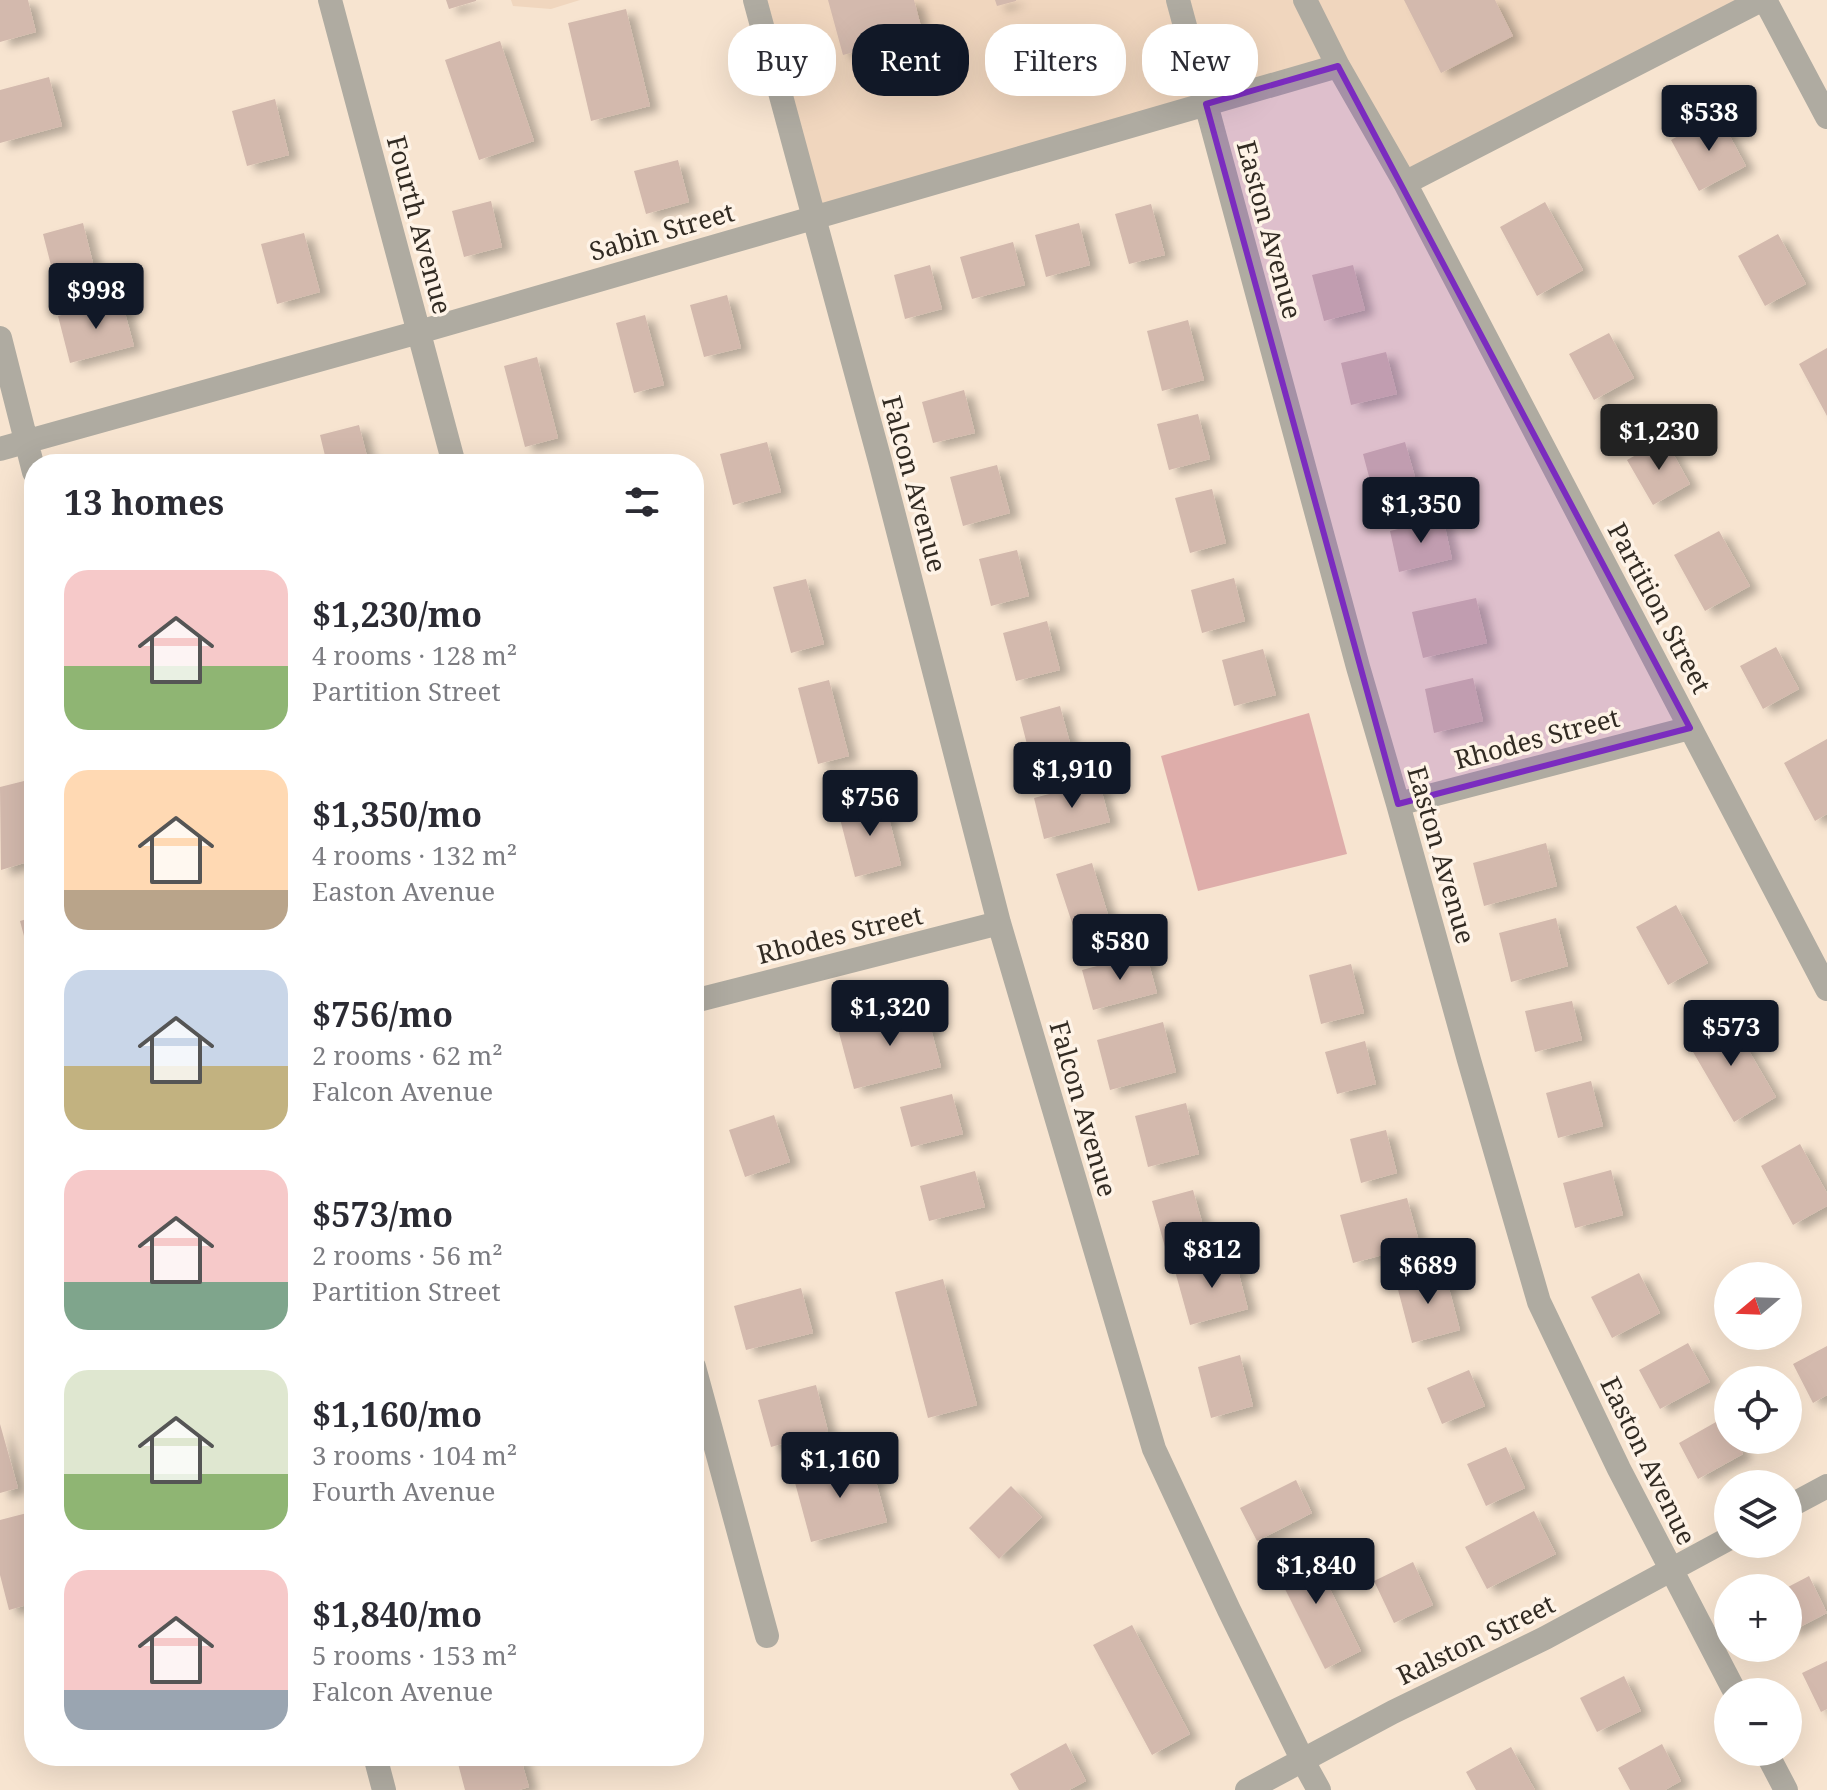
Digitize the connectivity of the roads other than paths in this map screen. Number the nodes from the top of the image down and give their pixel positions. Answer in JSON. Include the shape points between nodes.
{"nodes":[{"id":1,"x":330,"y":0,"type":"edge"},
{"id":2,"x":755,"y":0,"type":"edge"},
{"id":3,"x":1178,"y":0,"type":"edge"},
{"id":4,"x":1305,"y":0,"type":"edge"},
{"id":5,"x":1763,"y":0,"type":"edge"},
{"id":6,"x":1338,"y":66,"type":"junction"},
{"id":7,"x":1206,"y":104,"type":"junction"},
{"id":8,"x":1827,"y":117,"type":"edge"},
{"id":9,"x":1405,"y":183,"type":"junction"},
{"id":10,"x":814,"y":217,"type":"junction"},
{"id":11,"x":419,"y":332,"type":"junction"},
{"id":12,"x":0,"y":338,"type":"edge"},
{"id":13,"x":26,"y":442,"type":"junction"},
{"id":14,"x":0,"y":449,"type":"edge"},
{"id":15,"x":29,"y":454,"type":"edge"},
{"id":16,"x":451,"y":454,"type":"edge"},
{"id":17,"x":1690,"y":728,"type":"junction"},
{"id":18,"x":1398,"y":804,"type":"junction"},
{"id":19,"x":999,"y":923,"type":"junction"},
{"id":20,"x":1827,"y":989,"type":"edge"},
{"id":21,"x":704,"y":998,"type":"edge"},
{"id":22,"x":704,"y":1404,"type":"edge"},
{"id":23,"x":1827,"y":1486,"type":"edge"},
{"id":24,"x":1802,"y":1499,"type":"edge"},
{"id":25,"x":1714,"y":1546,"type":"edge"},
{"id":26,"x":1671,"y":1569,"type":"junction"},
{"id":27,"x":767,"y":1636,"type":"dead end"},
{"id":28,"x":1728,"y":1678,"type":"edge"},
{"id":29,"x":1303,"y":1761,"type":"junction"},
{"id":30,"x":378,"y":1766,"type":"edge"},
{"id":31,"x":1773,"y":1766,"type":"edge"},
{"id":32,"x":384,"y":1790,"type":"edge"},
{"id":33,"x":1247,"y":1790,"type":"edge"},
{"id":34,"x":1319,"y":1790,"type":"edge"},
{"id":35,"x":1786,"y":1790,"type":"edge"}],
"edges":[{"from":1,"to":11,"type":"street","name":"Fourth Avenue"},
{"from":2,"to":10,"type":"street","name":"Falcon Avenue"},
{"from":3,"to":7,"type":"street","name":"Easton Avenue"},
{"from":4,"to":6,"type":"street","name":"Partition Street"},
{"from":5,"to":8,"type":"street"},
{"from":5,"to":9,"type":"street"},
{"from":6,"to":7,"type":"street","name":"Sabin Street"},
{"from":6,"to":9,"type":"street","name":"Partition Street"},
{"from":7,"to":10,"type":"street","name":"Sabin Street"},
{"from":7,"to":18,"type":"street","name":"Easton Avenue"},
{"from":9,"to":17,"type":"street","name":"Partition Street"},
{"from":10,"to":11,"type":"street","name":"Sabin Street"},
{"from":10,"to":19,"type":"street","name":"Falcon Avenue"},
{"from":11,"to":13,"type":"street","name":"Sabin Street"},
{"from":11,"to":16,"type":"street","name":"Fourth Avenue"},
{"from":12,"to":13,"type":"street"},
{"from":13,"to":14,"type":"street","name":"Sabin Street"},
{"from":13,"to":15,"type":"street"},
{"from":17,"to":18,"type":"street","name":"Rhodes Street"},
{"from":17,"to":20,"type":"street","name":"Partition Street"},
{"from":18,"to":26,"type":"street","name":"Easton Avenue","via":[[1539,1302]]},
{"from":19,"to":21,"type":"street","name":"Rhodes Street"},
{"from":19,"to":29,"type":"street","name":"Falcon Avenue","via":[[1154,1449]]},
{"from":22,"to":27,"type":"street"},
{"from":23,"to":24,"type":"street"},
{"from":25,"to":26,"type":"street","name":"Ralston Street"},
{"from":26,"to":28,"type":"street","name":"Easton Avenue"},
{"from":26,"to":29,"type":"street","name":"Ralston Street"},
{"from":29,"to":33,"type":"street","name":"Ralston Street"},
{"from":29,"to":34,"type":"street","name":"Falcon Avenue"},
{"from":30,"to":32,"type":"street"},
{"from":31,"to":35,"type":"street"}]}
